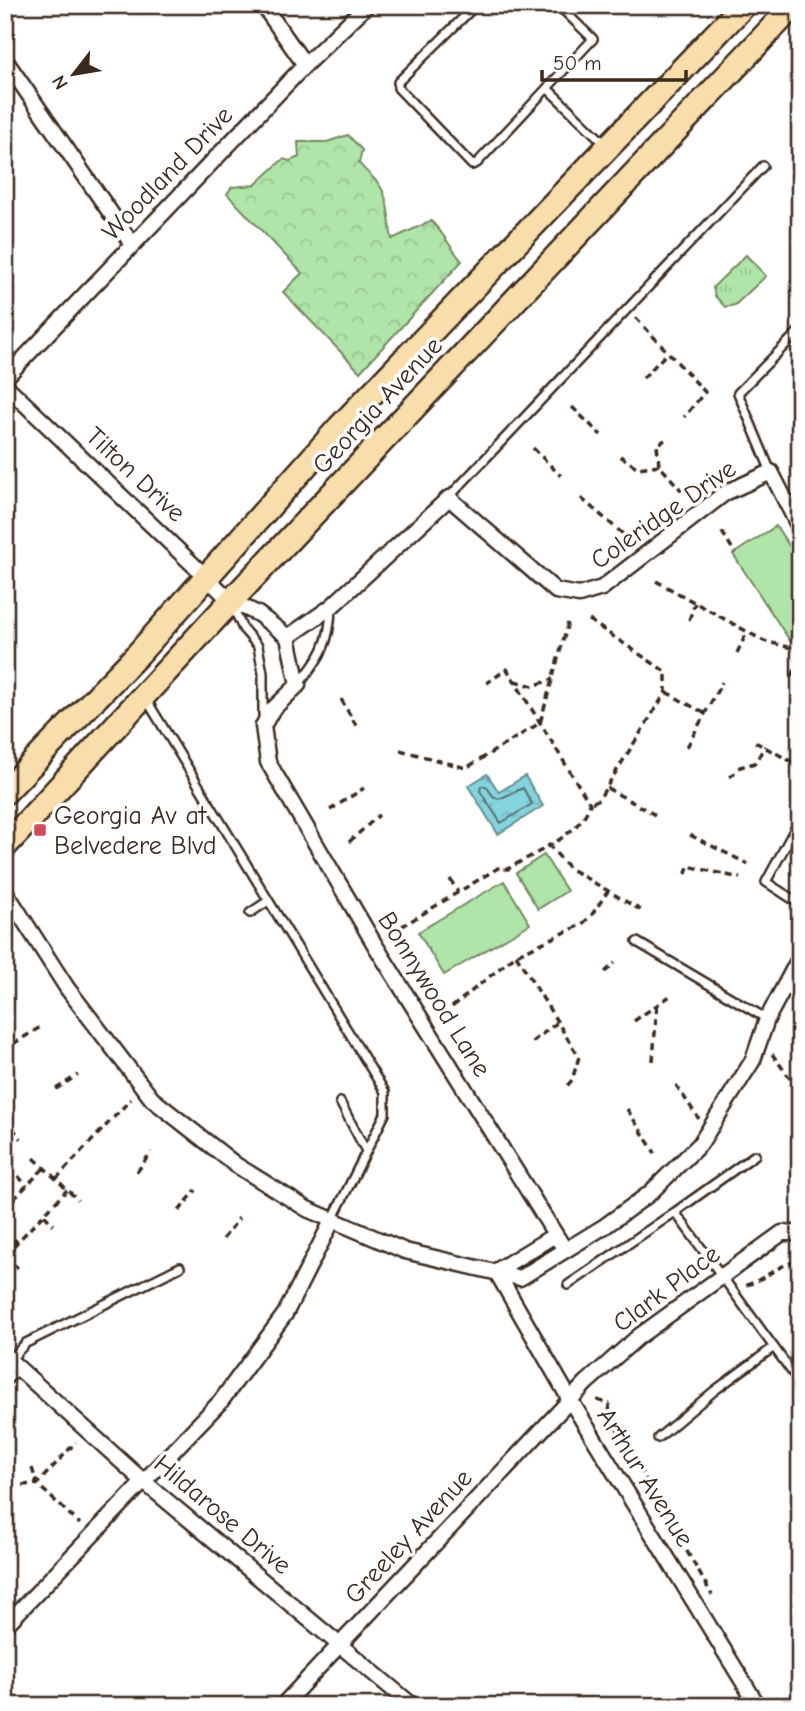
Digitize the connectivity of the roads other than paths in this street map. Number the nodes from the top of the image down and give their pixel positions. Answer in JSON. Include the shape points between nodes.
{"nodes":[{"id":1,"x":263,"y":5,"type":"edge"},
{"id":2,"x":367,"y":5,"type":"edge"},
{"id":3,"x":476,"y":5,"type":"edge"},
{"id":4,"x":558,"y":5,"type":"edge"},
{"id":5,"x":744,"y":5,"type":"edge"},
{"id":6,"x":794,"y":5,"type":"edge"},
{"id":7,"x":5,"y":60,"type":"edge"},
{"id":8,"x":305,"y":65,"type":"junction"},
{"id":9,"x":547,"y":88,"type":"junction"},
{"id":10,"x":607,"y":146,"type":"junction"},
{"id":11,"x":763,"y":166,"type":"dead end"},
{"id":12,"x":132,"y":244,"type":"junction"},
{"id":13,"x":800,"y":330,"type":"edge"},
{"id":14,"x":5,"y":378,"type":"edge"},
{"id":15,"x":5,"y":385,"type":"edge"},
{"id":16,"x":771,"y":472,"type":"junction"},
{"id":17,"x":449,"y":498,"type":"junction"},
{"id":18,"x":800,"y":529,"type":"edge"},
{"id":19,"x":207,"y":575,"type":"junction"},
{"id":20,"x":231,"y":601,"type":"junction"},
{"id":21,"x":331,"y":607,"type":"junction"},
{"id":22,"x":288,"y":636,"type":"junction"},
{"id":23,"x":298,"y":685,"type":"junction"},
{"id":24,"x":143,"y":696,"type":"junction"},
{"id":25,"x":263,"y":726,"type":"junction"},
{"id":26,"x":5,"y":792,"type":"edge"},
{"id":27,"x":800,"y":819,"type":"edge"},
{"id":28,"x":5,"y":846,"type":"edge"},
{"id":29,"x":5,"y":891,"type":"edge"},
{"id":30,"x":268,"y":901,"type":"junction"},
{"id":31,"x":800,"y":904,"type":"edge"},
{"id":32,"x":250,"y":914,"type":"dead end"},
{"id":33,"x":637,"y":943,"type":"dead end"},
{"id":34,"x":800,"y":957,"type":"edge"},
{"id":35,"x":767,"y":1019,"type":"junction"},
{"id":36,"x":340,"y":1102,"type":"dead end"},
{"id":37,"x":366,"y":1151,"type":"junction"},
{"id":38,"x":755,"y":1155,"type":"dead end"},
{"id":39,"x":675,"y":1212,"type":"junction"},
{"id":40,"x":332,"y":1221,"type":"junction"},
{"id":41,"x":800,"y":1233,"type":"edge"},
{"id":42,"x":555,"y":1235,"type":"junction"},
{"id":43,"x":565,"y":1250,"type":"junction"},
{"id":44,"x":180,"y":1267,"type":"dead end"},
{"id":45,"x":496,"y":1271,"type":"junction"},
{"id":46,"x":722,"y":1276,"type":"junction"},
{"id":47,"x":568,"y":1285,"type":"dead end"},
{"id":48,"x":774,"y":1347,"type":"junction"},
{"id":49,"x":11,"y":1361,"type":"edge"},
{"id":50,"x":5,"y":1382,"type":"edge"},
{"id":51,"x":800,"y":1383,"type":"edge"},
{"id":52,"x":569,"y":1398,"type":"junction"},
{"id":53,"x":658,"y":1438,"type":"dead end"},
{"id":54,"x":143,"y":1481,"type":"junction"},
{"id":55,"x":5,"y":1626,"type":"edge"},
{"id":56,"x":340,"y":1644,"type":"junction"},
{"id":57,"x":282,"y":1706,"type":"edge"},
{"id":58,"x":413,"y":1706,"type":"edge"},
{"id":59,"x":758,"y":1706,"type":"edge"}],
"edges":[{"from":1,"to":8,"type":"street"},
{"from":2,"to":8,"type":"street","name":"Woodland Drive"},
{"from":3,"to":9,"type":"lane","via":[[398,82],[403,94],[472,165]]},
{"from":4,"to":9,"type":"lane","via":[[593,39]]},
{"from":5,"to":10,"type":"main road","name":"Georgia Avenue"},
{"from":6,"to":20,"type":"main road","name":"Georgia Avenue"},
{"from":7,"to":12,"type":"street"},
{"from":8,"to":12,"type":"street","name":"Woodland Drive"},
{"from":9,"to":10,"type":"lane"},
{"from":10,"to":19,"type":"main road","name":"Georgia Avenue","via":[[326,442]]},
{"from":11,"to":17,"type":"lane"},
{"from":12,"to":14,"type":"street","name":"Woodland Drive"},
{"from":13,"to":16,"type":"lane","via":[[738,393]]},
{"from":15,"to":19,"type":"street","name":"Tilton Drive"},
{"from":16,"to":17,"type":"street","name":"Coleridge Drive","via":[[725,493],[602,588],[579,595],[556,591]]},
{"from":16,"to":18,"type":"street"},
{"from":17,"to":21,"type":"street"},
{"from":19,"to":20,"type":"street","name":"Tilton Drive"},
{"from":19,"to":26,"type":"main road","name":"Georgia Avenue"},
{"from":20,"to":22,"type":"street"},
{"from":20,"to":24,"type":"main road","name":"Georgia Avenue"},
{"from":20,"to":25,"type":"lane","via":[[243,629],[258,646]]},
{"from":21,"to":22,"type":"street"},
{"from":21,"to":23,"type":"lane","via":[[331,629],[321,657]]},
{"from":22,"to":23,"type":"street"},
{"from":23,"to":25,"type":"street","via":[[272,710]]},
{"from":24,"to":28,"type":"main road","name":"Georgia Avenue"},
{"from":24,"to":30,"type":"lane"},
{"from":25,"to":42,"type":"street","name":"Bonnywood Lane","via":[[268,762],[375,946]]},
{"from":27,"to":31,"type":"lane","via":[[766,882]]},
{"from":29,"to":40,"type":"street","via":[[67,988],[152,1099],[236,1166]]},
{"from":30,"to":32,"type":"lane"},
{"from":30,"to":37,"type":"lane","via":[[385,1092],[385,1114]]},
{"from":33,"to":35,"type":"lane"},
{"from":34,"to":35,"type":"street"},
{"from":35,"to":43,"type":"street","via":[[753,1060],[700,1144],[649,1194]]},
{"from":36,"to":37,"type":"lane"},
{"from":37,"to":40,"type":"lane"},
{"from":38,"to":39,"type":"lane"},
{"from":39,"to":46,"type":"lane"},
{"from":39,"to":47,"type":"lane"},
{"from":40,"to":45,"type":"street","via":[[405,1251]]},
{"from":40,"to":54,"type":"street","via":[[285,1314],[261,1350],[221,1401]]},
{"from":41,"to":46,"type":"street","name":"Clark Place","via":[[782,1233]]},
{"from":42,"to":43,"type":"street","name":"Bonnywood Lane"},
{"from":42,"to":45,"type":"street"},
{"from":43,"to":45,"type":"street","via":[[520,1278]]},
{"from":44,"to":49,"type":"lane","via":[[26,1343]]},
{"from":45,"to":52,"type":"street","name":"Arthur Avenue"},
{"from":46,"to":48,"type":"lane"},
{"from":46,"to":52,"type":"street","name":"Clark Place","via":[[638,1337]]},
{"from":48,"to":51,"type":"lane"},
{"from":48,"to":53,"type":"lane"},
{"from":49,"to":50,"type":"lane"},
{"from":49,"to":54,"type":"street","name":"Hildarose Drive"},
{"from":52,"to":56,"type":"street","name":"Greeley Avenue"},
{"from":52,"to":59,"type":"street","name":"Arthur Avenue"},
{"from":54,"to":55,"type":"street"},
{"from":54,"to":56,"type":"street","name":"Hildarose Drive"},
{"from":56,"to":57,"type":"street","name":"Greeley Avenue"},
{"from":56,"to":58,"type":"street","name":"Hildarose Drive"}]}
